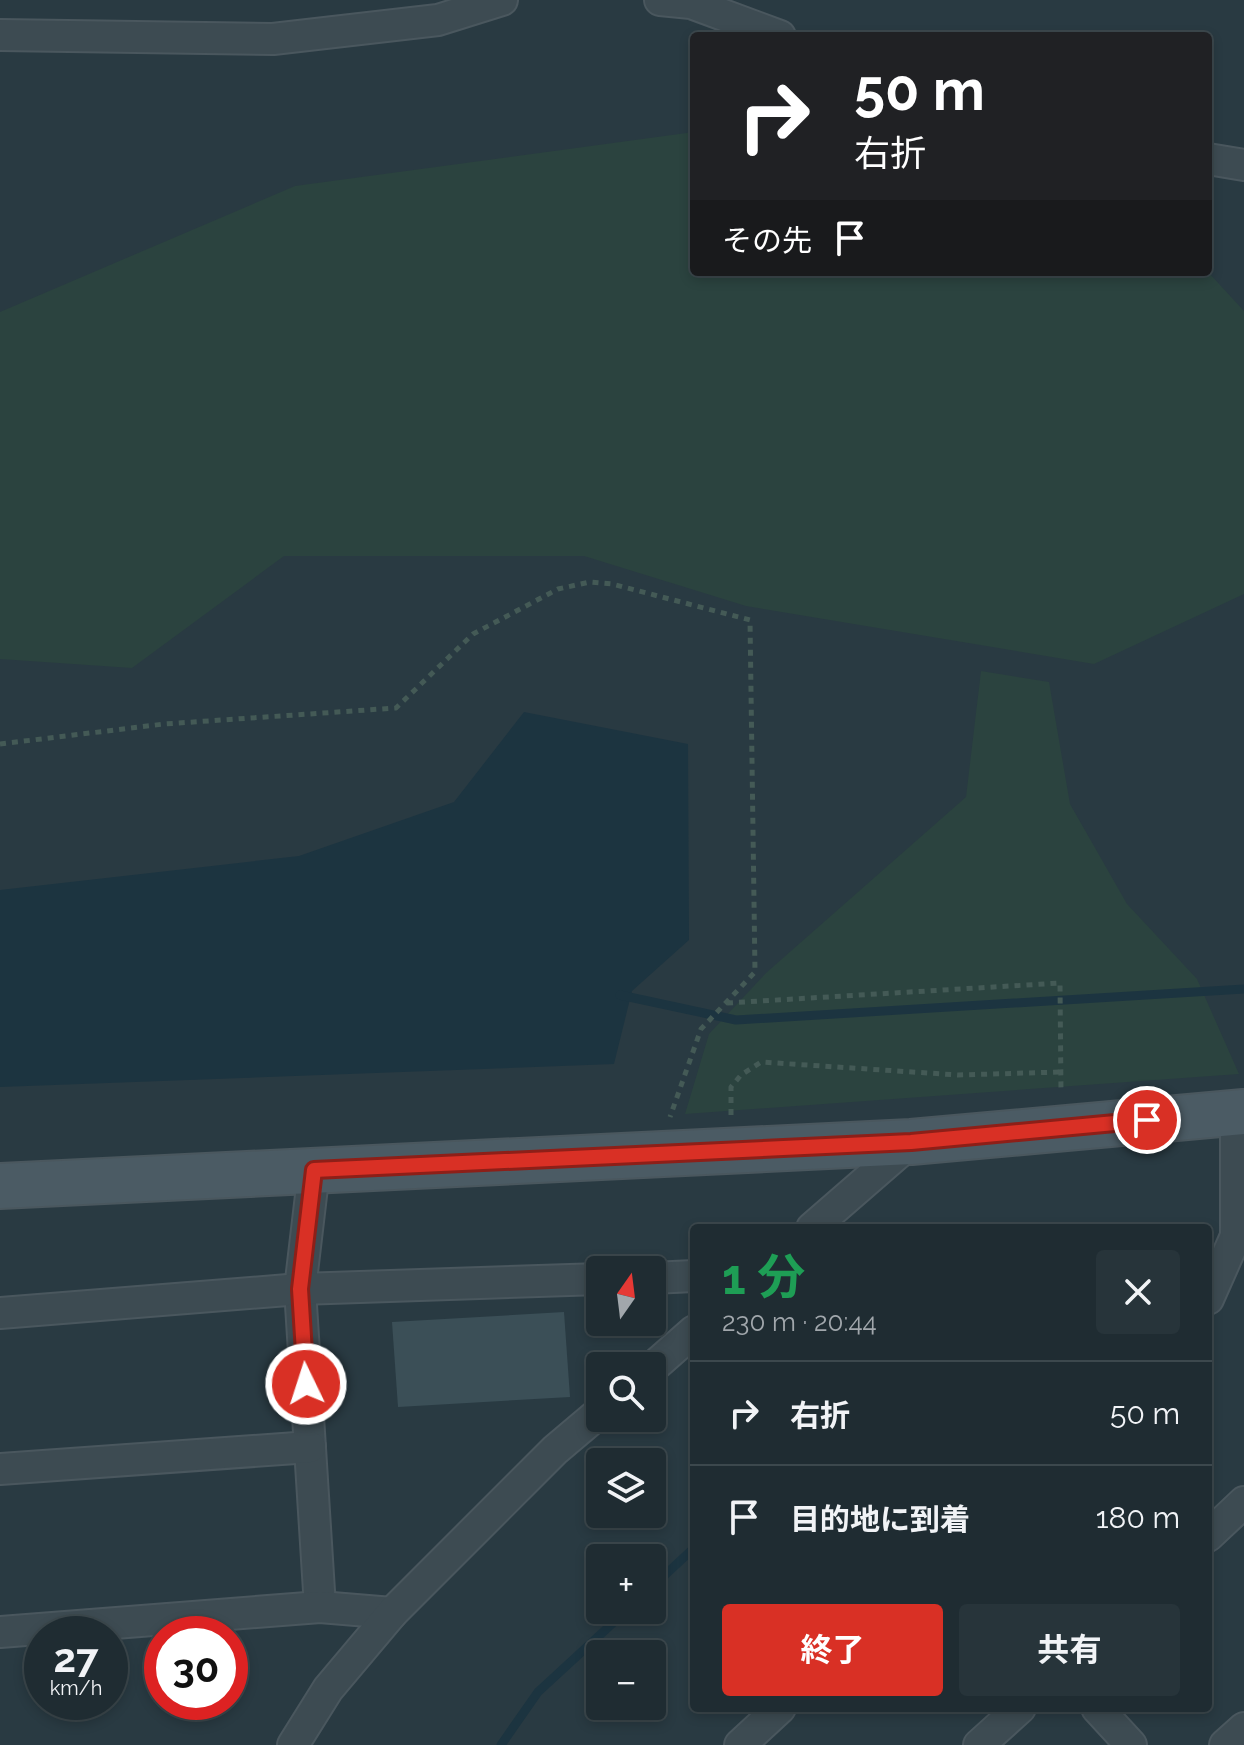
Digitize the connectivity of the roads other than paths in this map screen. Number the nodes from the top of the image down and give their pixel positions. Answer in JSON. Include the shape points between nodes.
{"nodes":[{"id":1,"x":502,"y":0,"type":"edge"},
{"id":2,"x":660,"y":0,"type":"edge"},
{"id":3,"x":769,"y":32,"type":"edge"},
{"id":4,"x":0,"y":35,"type":"edge"},
{"id":5,"x":1212,"y":160,"type":"edge"},
{"id":6,"x":1244,"y":165,"type":"edge"},
{"id":7,"x":1240,"y":1112,"type":"edge"},
{"id":8,"x":911,"y":1142,"type":"junction"},
{"id":9,"x":314,"y":1170,"type":"junction"},
{"id":10,"x":0,"y":1186,"type":"edge"},
{"id":11,"x":817,"y":1224,"type":"edge"},
{"id":12,"x":1240,"y":1236,"type":"edge"},
{"id":13,"x":690,"y":1276,"type":"edge"},
{"id":14,"x":666,"y":1277,"type":"edge"},
{"id":15,"x":586,"y":1279,"type":"edge"},
{"id":16,"x":300,"y":1289,"type":"junction"},
{"id":17,"x":1212,"y":1291,"type":"edge"},
{"id":18,"x":0,"y":1313,"type":"edge"},
{"id":19,"x":690,"y":1335,"type":"edge"},
{"id":20,"x":666,"y":1356,"type":"edge"},
{"id":21,"x":586,"y":1424,"type":"edge"},
{"id":22,"x":310,"y":1447,"type":"junction"},
{"id":23,"x":0,"y":1469,"type":"edge"},
{"id":24,"x":1244,"y":1502,"type":"edge"},
{"id":25,"x":1212,"y":1532,"type":"edge"},
{"id":26,"x":320,"y":1607,"type":"junction"},
{"id":27,"x":392,"y":1613,"type":"junction"},
{"id":28,"x":0,"y":1632,"type":"edge"},
{"id":29,"x":776,"y":1712,"type":"edge"},
{"id":30,"x":1016,"y":1712,"type":"edge"},
{"id":31,"x":1101,"y":1712,"type":"edge"},
{"id":32,"x":1244,"y":1728,"type":"edge"},
{"id":33,"x":293,"y":1745,"type":"edge"},
{"id":34,"x":740,"y":1745,"type":"edge"},
{"id":35,"x":979,"y":1745,"type":"edge"},
{"id":36,"x":1131,"y":1745,"type":"edge"},
{"id":37,"x":1225,"y":1745,"type":"edge"}],
"edges":[{"from":1,"to":4,"type":"street","via":[[438,20],[273,39]]},
{"from":2,"to":3,"type":"street","via":[[691,3]]},
{"from":5,"to":6,"type":"street"},
{"from":7,"to":8,"type":"street"},
{"from":7,"to":12,"type":"street"},
{"from":8,"to":9,"type":"street"},
{"from":8,"to":11,"type":"street"},
{"from":9,"to":10,"type":"street"},
{"from":9,"to":16,"type":"street"},
{"from":12,"to":17,"type":"street"},
{"from":13,"to":14,"type":"street"},
{"from":15,"to":16,"type":"street"},
{"from":16,"to":18,"type":"street"},
{"from":16,"to":22,"type":"street"},
{"from":19,"to":20,"type":"street"},
{"from":21,"to":27,"type":"street"},
{"from":22,"to":23,"type":"street"},
{"from":22,"to":26,"type":"street"},
{"from":24,"to":25,"type":"street"},
{"from":26,"to":27,"type":"street"},
{"from":26,"to":28,"type":"street"},
{"from":27,"to":33,"type":"street","via":[[328,1689]]},
{"from":29,"to":34,"type":"street"},
{"from":30,"to":35,"type":"street"},
{"from":31,"to":36,"type":"street"},
{"from":32,"to":37,"type":"street"}]}
